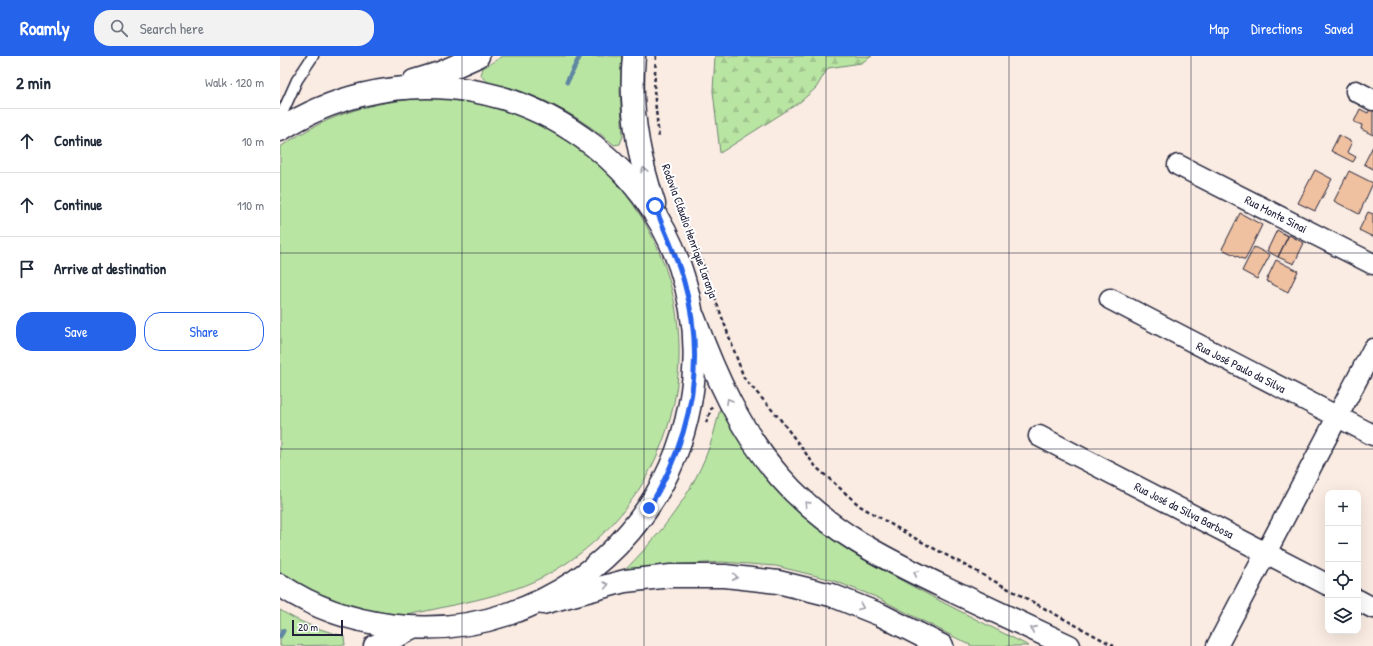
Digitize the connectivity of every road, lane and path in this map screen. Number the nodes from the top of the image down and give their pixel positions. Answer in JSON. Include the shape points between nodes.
{"nodes":[{"id":1,"x":313,"y":56,"type":"edge"},
{"id":2,"x":478,"y":56,"type":"edge"},
{"id":3,"x":634,"y":56,"type":"edge"},
{"id":4,"x":656,"y":56,"type":"edge"},
{"id":5,"x":387,"y":89,"type":"junction"},
{"id":6,"x":280,"y":118,"type":"edge"},
{"id":7,"x":280,"y":130,"type":"edge"},
{"id":8,"x":660,"y":145,"type":"dead end"},
{"id":9,"x":1178,"y":165,"type":"dead end"},
{"id":10,"x":666,"y":172,"type":"dead end"},
{"id":11,"x":665,"y":233,"type":"junction"},
{"id":12,"x":1373,"y":264,"type":"edge"},
{"id":13,"x":1110,"y":298,"type":"dead end"},
{"id":14,"x":690,"y":306,"type":"junction"},
{"id":15,"x":1373,"y":349,"type":"edge"},
{"id":16,"x":1338,"y":416,"type":"junction"},
{"id":17,"x":1373,"y":435,"type":"edge"},
{"id":18,"x":1040,"y":436,"type":"dead end"},
{"id":19,"x":1266,"y":553,"type":"junction"},
{"id":20,"x":1325,"y":583,"type":"edge"},
{"id":21,"x":280,"y":585,"type":"edge"},
{"id":22,"x":1361,"y":602,"type":"edge"},
{"id":23,"x":528,"y":607,"type":"junction"},
{"id":24,"x":1373,"y":608,"type":"edge"},
{"id":25,"x":415,"y":627,"type":"junction"},
{"id":26,"x":375,"y":646,"type":"edge"},
{"id":27,"x":942,"y":646,"type":"edge"},
{"id":28,"x":1069,"y":646,"type":"edge"},
{"id":29,"x":1114,"y":646,"type":"edge"},
{"id":30,"x":1217,"y":646,"type":"edge"}],
"edges":[{"from":1,"to":6,"type":"lane","via":[[297,80]]},
{"from":2,"to":5,"type":"main road","via":[[440,73]]},
{"from":11,"to":3,"type":"main road","name":"Rodovia Cláudio Henrique Laranja","one_way":true,"via":[[639,149],[633,91]]},
{"from":4,"to":8,"type":"path","via":[[654,90]]},
{"from":5,"to":7,"type":"main road","via":[[337,102]]},
{"from":5,"to":11,"type":"main road","via":[[438,87],[476,92],[514,101],[560,122],[582,136],[621,170]]},
{"from":9,"to":12,"type":"street","name":"Rua Monte Sinai"},
{"from":10,"to":29,"type":"path","name":"Rodovia Cláudio Henrique Laranja","via":[[744,378],[780,419],[816,467],[860,506],[910,536]]},
{"from":11,"to":14,"type":"main road","via":[[676,256]]},
{"from":13,"to":16,"type":"street","name":"Rua José Paulo da Silva"},
{"from":14,"to":23,"type":"main road","via":[[695,359],[689,411],[674,462],[662,486],[633,529],[596,566],[574,582]]},
{"from":28,"to":14,"type":"main road","one_way":true,"via":[[896,564],[853,541],[815,512],[780,478],[751,439],[710,361]]},
{"from":15,"to":16,"type":"street"},
{"from":16,"to":17,"type":"street","name":"Rua José Paulo da Silva"},
{"from":16,"to":19,"type":"street"},
{"from":18,"to":19,"type":"street","name":"Rua José da Silva Barbosa"},
{"from":19,"to":20,"type":"street","name":"Rua José da Silva Barbosa"},
{"from":19,"to":30,"type":"street"},
{"from":21,"to":25,"type":"main road","via":[[339,613],[377,623]]},
{"from":22,"to":24,"type":"street"},
{"from":23,"to":25,"type":"main road","via":[[492,619],[454,626]]},
{"from":23,"to":27,"type":"main road","one_way":true,"via":[[625,581],[671,576],[725,576],[778,582],[831,596],[881,615]]},
{"from":25,"to":26,"type":"main road"}]}
